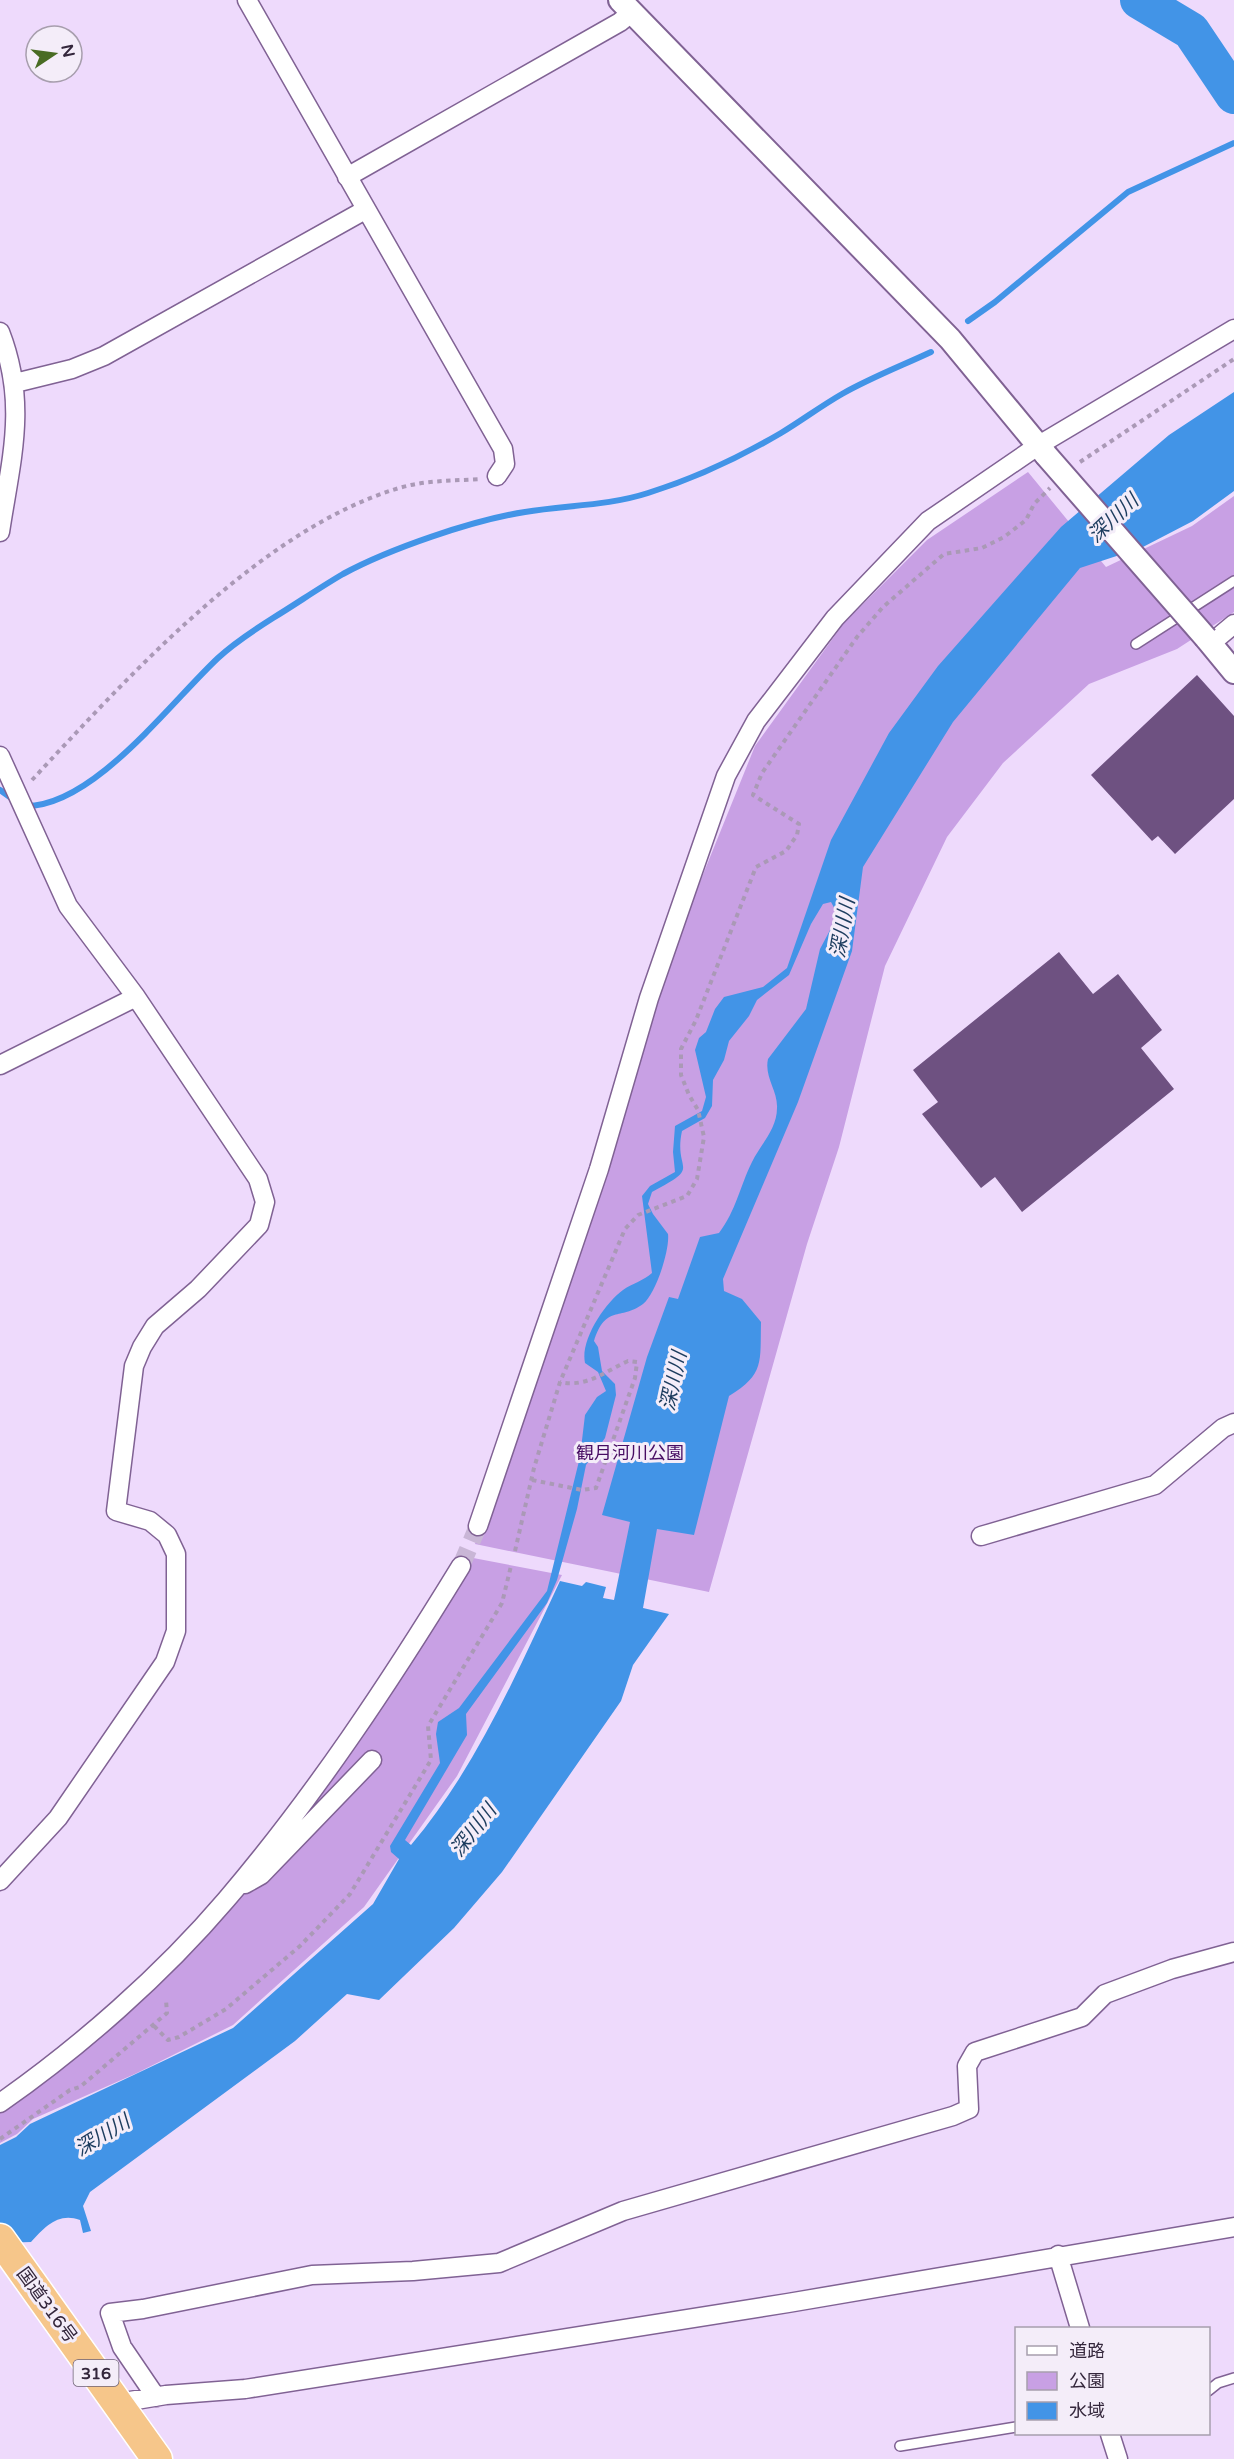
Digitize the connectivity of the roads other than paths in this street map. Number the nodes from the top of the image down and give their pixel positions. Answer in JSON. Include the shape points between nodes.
{"nodes":[{"id":1,"x":247,"y":0,"type":"edge"},
{"id":2,"x":626,"y":6,"type":"edge"},
{"id":3,"x":347,"y":177,"type":"junction"},
{"id":4,"x":365,"y":210,"type":"junction"},
{"id":5,"x":1234,"y":329,"type":"edge"},
{"id":6,"x":0,"y":332,"type":"edge"},
{"id":7,"x":15,"y":383,"type":"junction"},
{"id":8,"x":1042,"y":450,"type":"junction"},
{"id":9,"x":497,"y":476,"type":"road end"},
{"id":10,"x":0,"y":532,"type":"edge"},
{"id":11,"x":1234,"y":581,"type":"edge"},
{"id":12,"x":1234,"y":624,"type":"edge"},
{"id":13,"x":1208,"y":641,"type":"junction"},
{"id":14,"x":1136,"y":644,"type":"dead end"},
{"id":15,"x":1234,"y":672,"type":"edge"},
{"id":16,"x":0,"y":756,"type":"edge"},
{"id":17,"x":136,"y":997,"type":"junction"},
{"id":18,"x":0,"y":1065,"type":"edge"},
{"id":19,"x":1234,"y":1423,"type":"edge"},
{"id":20,"x":478,"y":1526,"type":"tunnel mouth"},
{"id":21,"x":981,"y":1536,"type":"dead end"},
{"id":22,"x":461,"y":1566,"type":"tunnel mouth"},
{"id":23,"x":372,"y":1760,"type":"dead end"},
{"id":24,"x":0,"y":1881,"type":"edge"},
{"id":25,"x":240,"y":1883,"type":"junction"},
{"id":26,"x":1234,"y":1952,"type":"edge"},
{"id":27,"x":0,"y":2103,"type":"edge"},
{"id":28,"x":1234,"y":2227,"type":"edge"},
{"id":29,"x":0,"y":2240,"type":"edge"},
{"id":30,"x":1058,"y":2255,"type":"junction"},
{"id":31,"x":1080,"y":2327,"type":"edge"},
{"id":32,"x":1234,"y":2378,"type":"edge"},
{"id":33,"x":1210,"y":2390,"type":"edge"},
{"id":34,"x":156,"y":2397,"type":"junction"},
{"id":35,"x":118,"y":2403,"type":"junction"},
{"id":36,"x":1015,"y":2427,"type":"edge"},
{"id":37,"x":1111,"y":2435,"type":"edge"},
{"id":38,"x":900,"y":2446,"type":"dead end"},
{"id":39,"x":157,"y":2459,"type":"edge"},
{"id":40,"x":1118,"y":2459,"type":"edge"}],
"edges":[{"from":1,"to":3,"type":"street"},
{"from":2,"to":3,"type":"street","via":[[610,28]]},
{"from":2,"to":8,"type":"street","via":[[950,339]]},
{"from":3,"to":4,"type":"street"},
{"from":4,"to":7,"type":"street","via":[[104,356],[72,369]]},
{"from":4,"to":9,"type":"street","via":[[503,449],[505,464]]},
{"from":5,"to":8,"type":"street"},
{"from":6,"to":7,"type":"street"},
{"from":7,"to":10,"type":"street","via":[[17,422]]},
{"from":8,"to":13,"type":"street","bridge":true},
{"from":8,"to":20,"type":"street","via":[[928,521],[835,618],[756,721],[726,776],[649,998],[599,1169]]},
{"from":11,"to":14,"type":"lane"},
{"from":12,"to":13,"type":"street"},
{"from":13,"to":15,"type":"street"},
{"from":16,"to":17,"type":"street","via":[[68,906]]},
{"from":17,"to":18,"type":"street"},
{"from":17,"to":24,"type":"street","via":[[258,1179],[265,1202],[259,1225],[198,1289],[155,1326],[134,1366],[116,1511],[150,1521],[168,1535],[176,1554],[176,1631],[165,1662],[58,1818]]},
{"from":19,"to":21,"type":"street","via":[[1155,1485]]},
{"from":22,"to":25,"type":"street","via":[[340,1753]]},
{"from":23,"to":25,"type":"street","via":[[261,1875]]},
{"from":25,"to":27,"type":"street","via":[[124,2002]]},
{"from":26,"to":34,"type":"street","via":[[1172,1969],[1105,1994],[1082,2017],[975,2052],[967,2066],[969,2109],[953,2116],[623,2211],[499,2263],[312,2275],[110,2313],[123,2347]]},
{"from":28,"to":30,"type":"street"},
{"from":29,"to":35,"type":"highway","name":"国道316号","number":"316"},
{"from":30,"to":31,"type":"street"},
{"from":30,"to":34,"type":"street","via":[[777,2305],[245,2390]]},
{"from":32,"to":33,"type":"lane"},
{"from":34,"to":35,"type":"street"},
{"from":35,"to":39,"type":"highway","name":"国道316号","number":"316"},
{"from":36,"to":38,"type":"lane"},
{"from":37,"to":40,"type":"street"}]}
